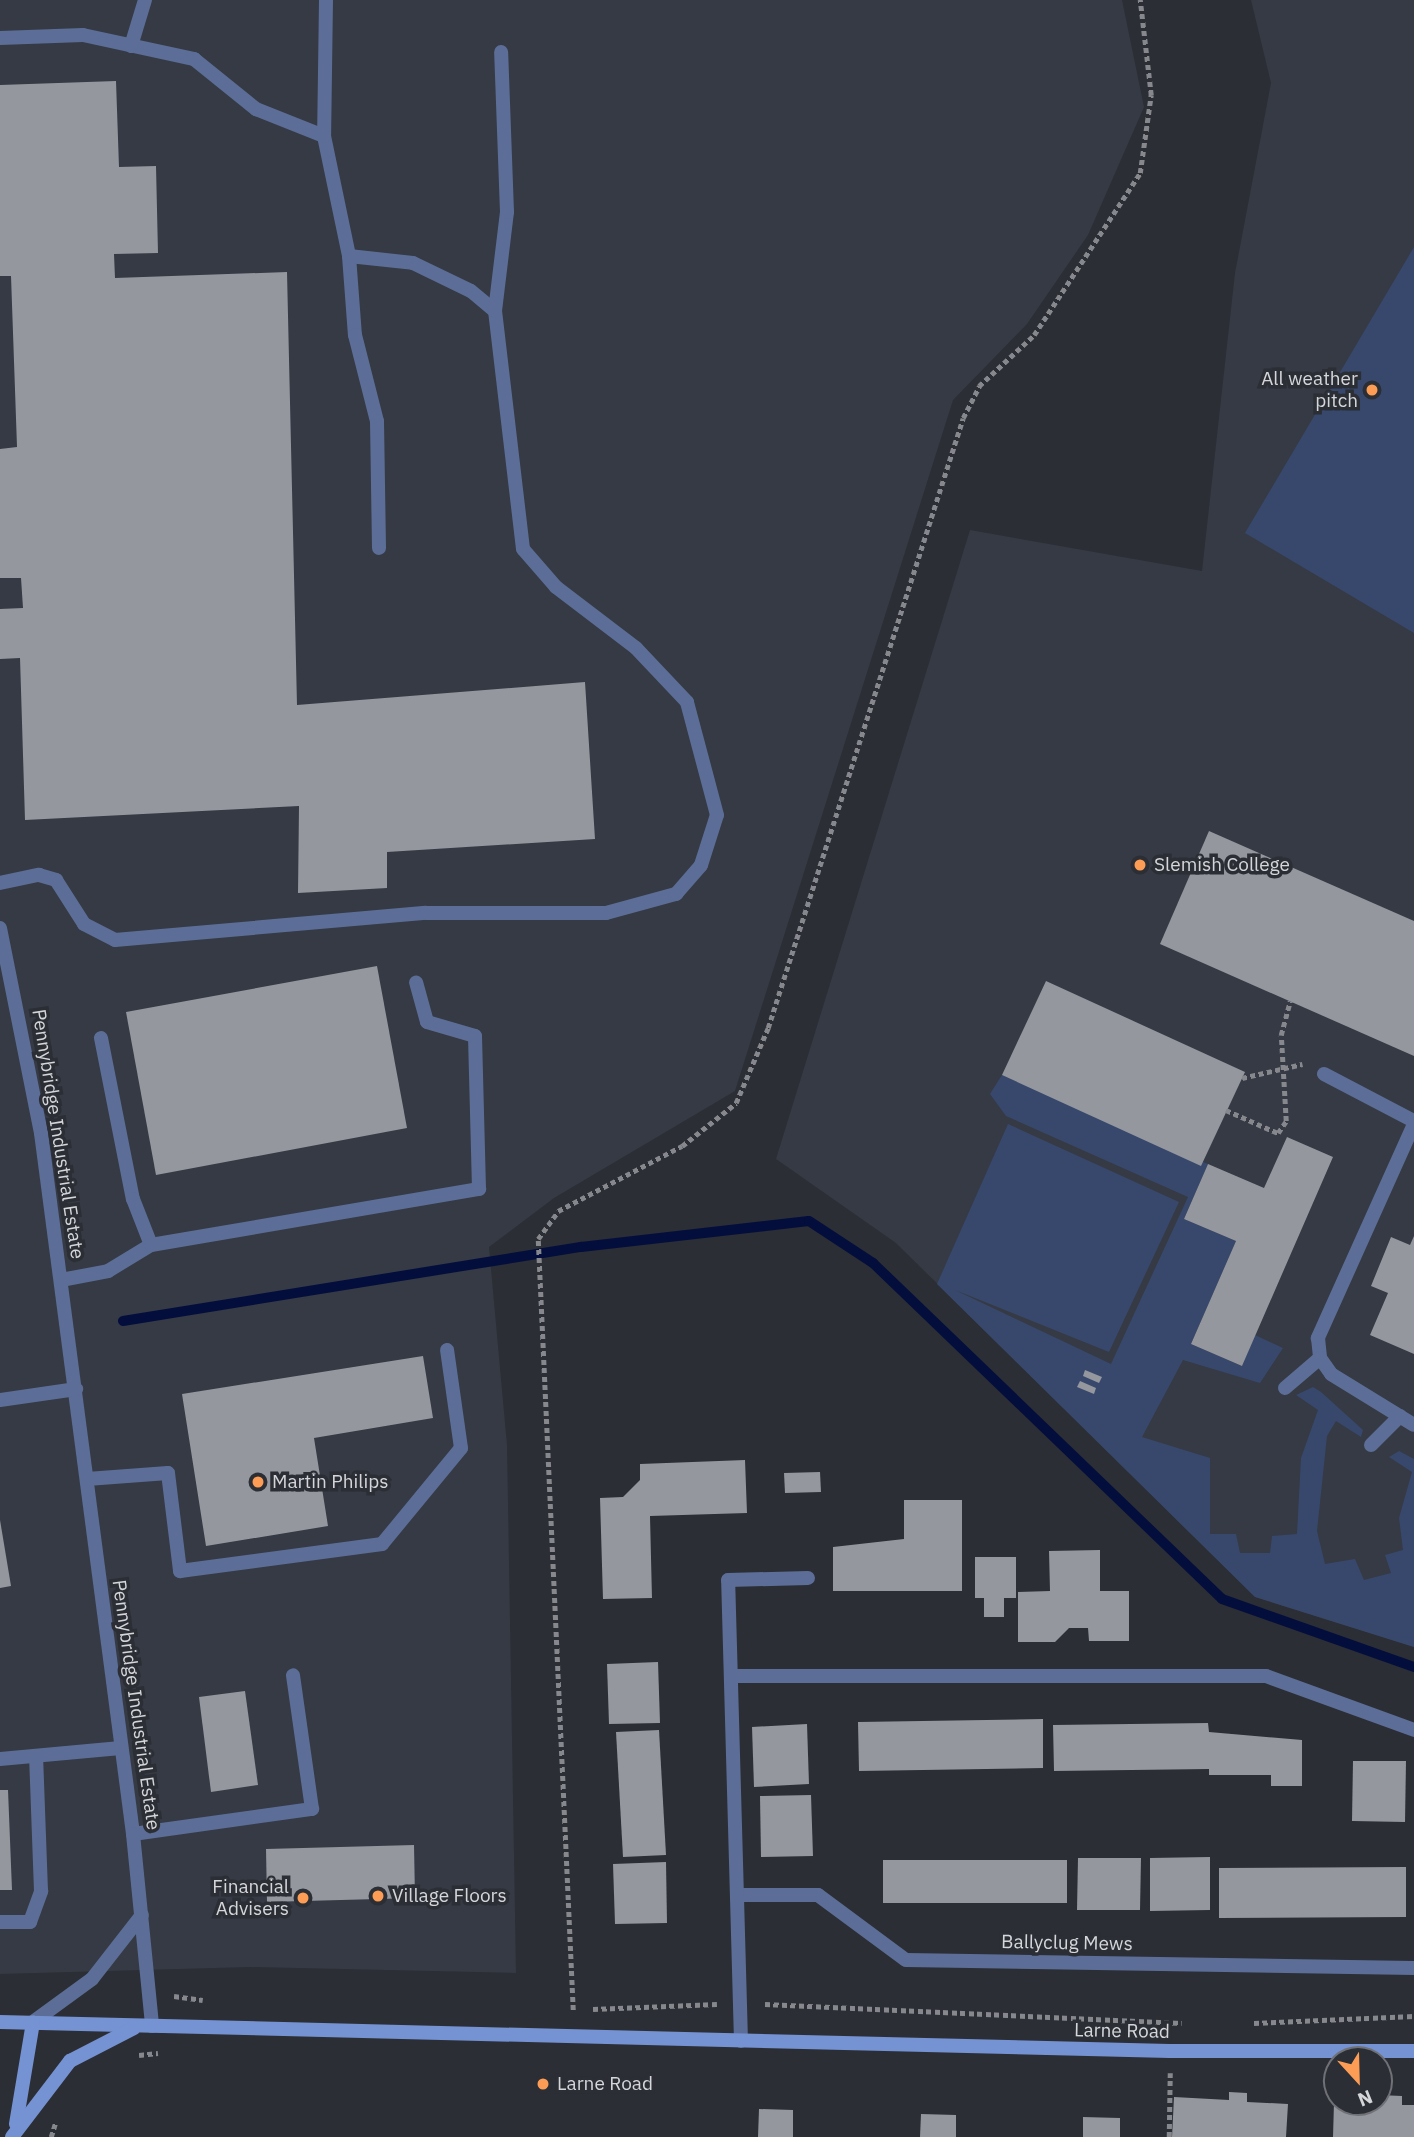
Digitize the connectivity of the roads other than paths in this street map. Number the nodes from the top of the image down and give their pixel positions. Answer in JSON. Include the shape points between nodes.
{"nodes":[{"id":1,"x":145,"y":0,"type":"edge"},
{"id":2,"x":326,"y":0,"type":"edge"},
{"id":3,"x":0,"y":38,"type":"edge"},
{"id":4,"x":131,"y":46,"type":"junction"},
{"id":5,"x":501,"y":52,"type":"dead end"},
{"id":6,"x":324,"y":136,"type":"junction"},
{"id":7,"x":349,"y":256,"type":"junction"},
{"id":8,"x":495,"y":312,"type":"junction"},
{"id":9,"x":379,"y":548,"type":"dead end"},
{"id":10,"x":0,"y":883,"type":"edge"},
{"id":11,"x":0,"y":929,"type":"edge"},
{"id":12,"x":4,"y":955,"type":"edge"},
{"id":13,"x":416,"y":982,"type":"dead end"},
{"id":14,"x":101,"y":1038,"type":"dead end"},
{"id":15,"x":1324,"y":1074,"type":"road end"},
{"id":16,"x":1414,"y":1122,"type":"edge"},
{"id":17,"x":151,"y":1245,"type":"junction"},
{"id":18,"x":61,"y":1280,"type":"junction"},
{"id":19,"x":447,"y":1350,"type":"dead end"},
{"id":20,"x":1320,"y":1358,"type":"junction"},
{"id":21,"x":1285,"y":1388,"type":"dead end"},
{"id":22,"x":76,"y":1389,"type":"junction"},
{"id":23,"x":0,"y":1401,"type":"edge"},
{"id":24,"x":1399,"y":1416,"type":"junction"},
{"id":25,"x":1414,"y":1426,"type":"edge"},
{"id":26,"x":1371,"y":1445,"type":"dead end"},
{"id":27,"x":87,"y":1479,"type":"junction"},
{"id":28,"x":808,"y":1578,"type":"dead end"},
{"id":29,"x":293,"y":1675,"type":"dead end"},
{"id":30,"x":733,"y":1676,"type":"junction"},
{"id":31,"x":1414,"y":1730,"type":"edge"},
{"id":32,"x":121,"y":1748,"type":"junction"},
{"id":33,"x":36,"y":1756,"type":"junction"},
{"id":34,"x":0,"y":1759,"type":"edge"},
{"id":35,"x":134,"y":1835,"type":"junction"},
{"id":36,"x":740,"y":1895,"type":"junction"},
{"id":37,"x":142,"y":1915,"type":"junction"},
{"id":38,"x":0,"y":1922,"type":"edge"},
{"id":39,"x":1414,"y":1968,"type":"edge"},
{"id":40,"x":0,"y":2022,"type":"edge"},
{"id":41,"x":33,"y":2022,"type":"junction"},
{"id":42,"x":146,"y":2026,"type":"junction"},
{"id":43,"x":741,"y":2041,"type":"junction"},
{"id":44,"x":1414,"y":2051,"type":"edge"},
{"id":45,"x":14,"y":2133,"type":"edge"}],
"edges":[{"from":1,"to":4,"type":"street"},
{"from":2,"to":6,"type":"street"},
{"from":3,"to":4,"type":"street","via":[[83,35]]},
{"from":4,"to":6,"type":"street","via":[[194,59],[256,109]]},
{"from":5,"to":8,"type":"street","via":[[507,212]]},
{"from":6,"to":7,"type":"street"},
{"from":7,"to":8,"type":"street","via":[[413,263],[471,290]]},
{"from":7,"to":9,"type":"street","via":[[355,335],[377,421]]},
{"from":8,"to":10,"type":"street","via":[[523,549],[556,587],[636,648],[687,702],[717,815],[701,865],[676,894],[606,913],[426,913],[115,940],[83,923],[56,880],[39,875]]},
{"from":11,"to":12,"type":"street","name":"Pennybridge Industrial Estate"},
{"from":12,"to":18,"type":"street","name":"Pennybridge Industrial Estate"},
{"from":13,"to":17,"type":"street","via":[[427,1022],[475,1036],[479,1189]]},
{"from":14,"to":17,"type":"street","via":[[133,1199]]},
{"from":15,"to":16,"type":"street"},
{"from":16,"to":20,"type":"street","via":[[1329,1302],[1318,1338]]},
{"from":17,"to":18,"type":"street","via":[[108,1271]]},
{"from":18,"to":22,"type":"street","name":"Pennybridge Industrial Estate"},
{"from":19,"to":27,"type":"street","via":[[461,1448],[382,1544],[180,1571],[168,1473]]},
{"from":20,"to":21,"type":"street"},
{"from":20,"to":24,"type":"street","via":[[1331,1374]]},
{"from":22,"to":23,"type":"street"},
{"from":22,"to":27,"type":"street","name":"Pennybridge Industrial Estate"},
{"from":24,"to":25,"type":"street"},
{"from":24,"to":26,"type":"street"},
{"from":27,"to":32,"type":"street","name":"Pennybridge Industrial Estate"},
{"from":28,"to":30,"type":"street","via":[[729,1580]]},
{"from":29,"to":35,"type":"street","via":[[312,1809]]},
{"from":30,"to":31,"type":"street","via":[[1266,1676]]},
{"from":30,"to":36,"type":"street"},
{"from":32,"to":33,"type":"street"},
{"from":32,"to":35,"type":"street","name":"Pennybridge Industrial Estate"},
{"from":33,"to":34,"type":"street"},
{"from":33,"to":38,"type":"street","via":[[41,1891],[30,1922]]},
{"from":35,"to":37,"type":"street","name":"Pennybridge Industrial Estate"},
{"from":36,"to":39,"type":"street","name":"Ballyclug Mews","via":[[818,1895],[906,1960]]},
{"from":36,"to":43,"type":"street"},
{"from":37,"to":41,"type":"street","via":[[92,1979]]},
{"from":37,"to":42,"type":"street","name":"Pennybridge Industrial Estate"},
{"from":40,"to":41,"type":"street","name":"Larne Road"},
{"from":41,"to":42,"type":"street","name":"Larne Road"},
{"from":41,"to":45,"type":"street"},
{"from":42,"to":43,"type":"street","name":"Larne Road"},
{"from":42,"to":45,"type":"street","via":[[70,2061]]},
{"from":43,"to":44,"type":"street","name":"Larne Road","via":[[1170,2051]]}]}
